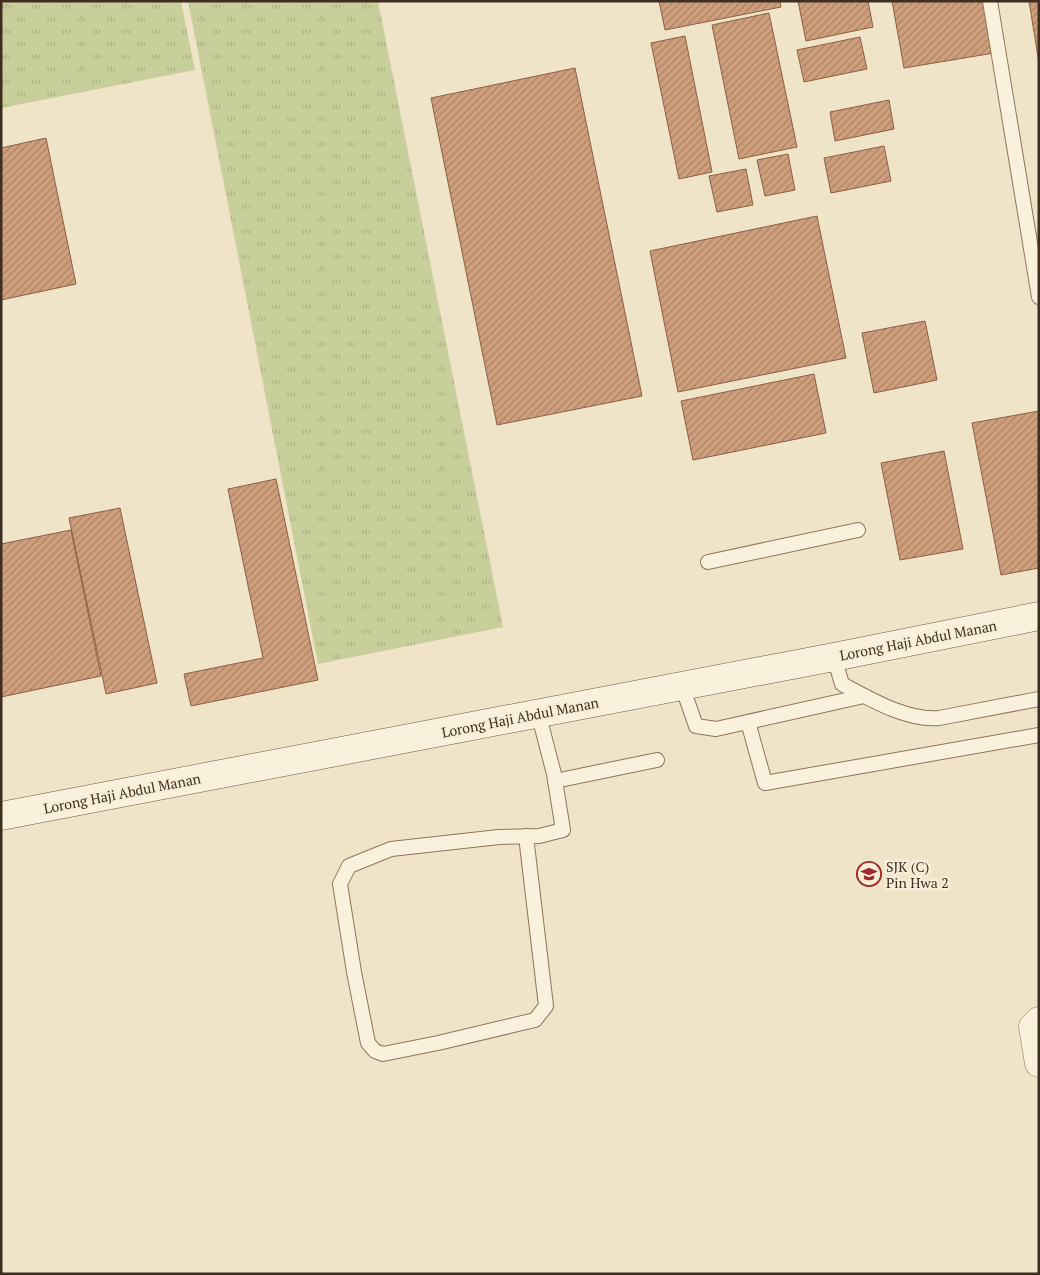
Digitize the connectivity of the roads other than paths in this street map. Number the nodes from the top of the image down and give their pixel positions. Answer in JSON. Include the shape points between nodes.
{"nodes":[{"id":1,"x":990,"y":1,"type":"edge"},
{"id":2,"x":1039,"y":297,"type":"edge"},
{"id":3,"x":858,"y":530,"type":"dead end"},
{"id":4,"x":708,"y":562,"type":"dead end"},
{"id":5,"x":1039,"y":616,"type":"edge"},
{"id":6,"x":834,"y":657,"type":"junction"},
{"id":7,"x":682,"y":686,"type":"junction"},
{"id":8,"x":864,"y":696,"type":"junction"},
{"id":9,"x":1039,"y":699,"type":"edge"},
{"id":10,"x":526,"y":716,"type":"junction"},
{"id":11,"x":748,"y":722,"type":"junction"},
{"id":12,"x":1039,"y":735,"type":"edge"},
{"id":13,"x":657,"y":760,"type":"dead end"},
{"id":14,"x":555,"y":781,"type":"junction"},
{"id":15,"x":1,"y":816,"type":"edge"},
{"id":16,"x":526,"y":836,"type":"junction"},
{"id":17,"x":1036,"y":1024,"type":"edge"},
{"id":18,"x":1039,"y":1063,"type":"edge"}],
"edges":[{"from":1,"to":2,"type":"lane"},
{"from":3,"to":4,"type":"lane"},
{"from":5,"to":6,"type":"street","name":"Lorong Haji Abdul Manan"},
{"from":6,"to":7,"type":"street","name":"Lorong Haji Abdul Manan"},
{"from":6,"to":8,"type":"lane","via":[[842,684]]},
{"from":7,"to":10,"type":"street","name":"Lorong Haji Abdul Manan"},
{"from":7,"to":11,"type":"lane","via":[[696,726],[716,729]]},
{"from":8,"to":9,"type":"lane","via":[[926,719]]},
{"from":8,"to":11,"type":"lane"},
{"from":10,"to":14,"type":"lane","via":[[540,720]]},
{"from":10,"to":15,"type":"street","name":"Lorong Haji Abdul Manan"},
{"from":11,"to":12,"type":"lane","via":[[765,783]]},
{"from":13,"to":14,"type":"lane"},
{"from":14,"to":16,"type":"lane","via":[[563,830]]},
{"from":16,"to":16,"type":"lane","via":[[391,849],[348,866],[340,884],[368,1043],[375,1052],[383,1054],[535,1020],[546,1006]]},
{"from":17,"to":18,"type":"street"}]}
